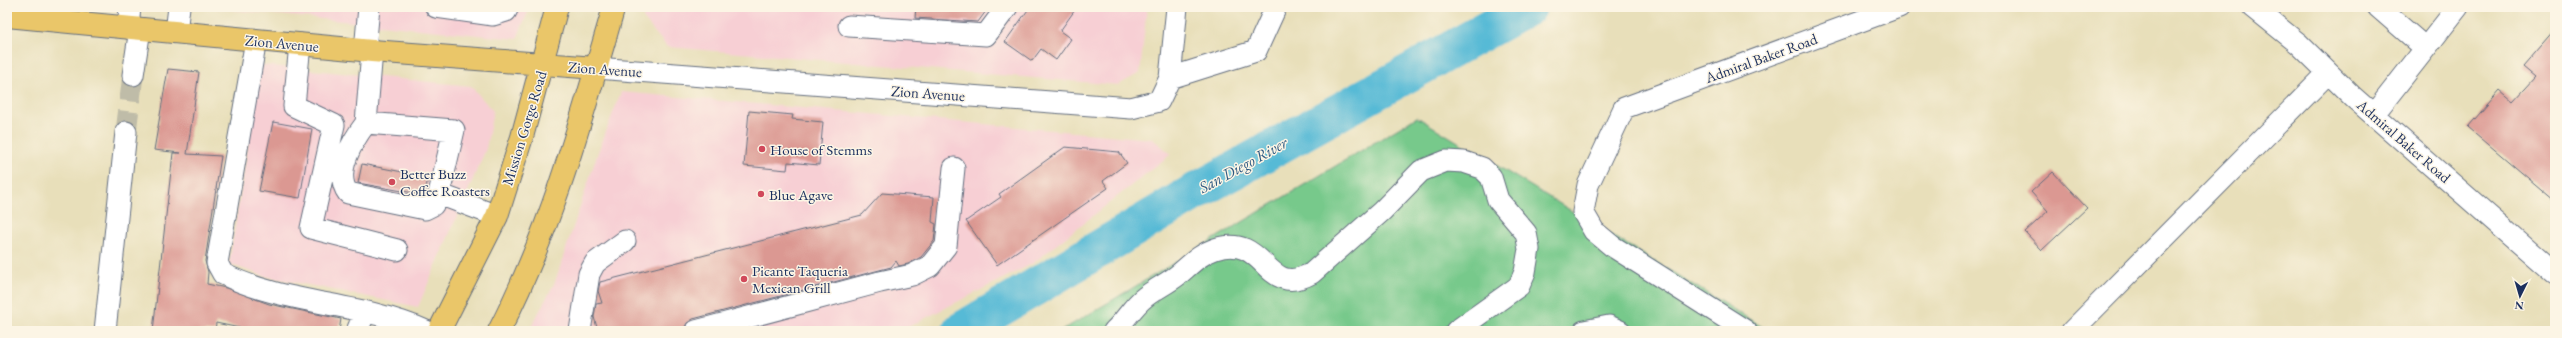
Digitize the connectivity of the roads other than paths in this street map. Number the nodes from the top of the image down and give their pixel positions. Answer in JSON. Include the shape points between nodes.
{"nodes":[{"id":1,"x":179,"y":7,"type":"edge"},
{"id":2,"x":369,"y":7,"type":"edge"},
{"id":3,"x":436,"y":7,"type":"edge"},
{"id":4,"x":508,"y":7,"type":"edge"},
{"id":5,"x":558,"y":7,"type":"edge"},
{"id":6,"x":614,"y":7,"type":"edge"},
{"id":7,"x":1007,"y":7,"type":"edge"},
{"id":8,"x":1177,"y":7,"type":"edge"},
{"id":9,"x":1276,"y":7,"type":"edge"},
{"id":10,"x":1899,"y":7,"type":"edge"},
{"id":11,"x":2253,"y":7,"type":"edge"},
{"id":12,"x":2378,"y":7,"type":"edge"},
{"id":13,"x":2458,"y":7,"type":"edge"},
{"id":14,"x":7,"y":16,"type":"edge"},
{"id":15,"x":133,"y":21,"type":"edge"},
{"id":16,"x":849,"y":26,"type":"dead end"},
{"id":17,"x":176,"y":32,"type":"junction"},
{"id":18,"x":256,"y":40,"type":"junction"},
{"id":19,"x":300,"y":44,"type":"junction"},
{"id":20,"x":2424,"y":48,"type":"junction"},
{"id":21,"x":368,"y":51,"type":"junction"},
{"id":22,"x":543,"y":64,"type":"junction"},
{"id":23,"x":596,"y":68,"type":"junction"},
{"id":24,"x":2328,"y":74,"type":"junction"},
{"id":25,"x":133,"y":75,"type":"tunnel mouth"},
{"id":26,"x":1170,"y":78,"type":"junction"},
{"id":27,"x":2374,"y":114,"type":"junction"},
{"id":28,"x":366,"y":123,"type":"junction"},
{"id":29,"x":126,"y":132,"type":"tunnel mouth"},
{"id":30,"x":954,"y":168,"type":"dead end"},
{"id":31,"x":439,"y":194,"type":"junction"},
{"id":32,"x":496,"y":216,"type":"junction"},
{"id":33,"x":625,"y":240,"type":"dead end"},
{"id":34,"x":397,"y":250,"type":"dead end"},
{"id":35,"x":2555,"y":274,"type":"edge"},
{"id":36,"x":361,"y":322,"type":"edge"},
{"id":37,"x":1594,"y":330,"type":"edge"},
{"id":38,"x":105,"y":331,"type":"edge"},
{"id":39,"x":426,"y":331,"type":"edge"},
{"id":40,"x":439,"y":331,"type":"edge"},
{"id":41,"x":499,"y":331,"type":"edge"},
{"id":42,"x":580,"y":331,"type":"edge"},
{"id":43,"x":696,"y":331,"type":"edge"},
{"id":44,"x":1114,"y":331,"type":"edge"},
{"id":45,"x":1456,"y":331,"type":"edge"},
{"id":46,"x":1620,"y":331,"type":"edge"},
{"id":47,"x":1746,"y":331,"type":"edge"},
{"id":48,"x":2072,"y":331,"type":"edge"}],
"edges":[{"from":1,"to":17,"type":"street"},
{"from":2,"to":21,"type":"street"},
{"from":3,"to":4,"type":"street","via":[[493,15],[506,11]]},
{"from":5,"to":22,"type":"main road","name":"Mission Gorge Road"},
{"from":6,"to":23,"type":"main road"},
{"from":7,"to":16,"type":"street","via":[[986,35]]},
{"from":8,"to":26,"type":"street"},
{"from":9,"to":26,"type":"street","via":[[1256,51]]},
{"from":10,"to":47,"type":"street","name":"Admiral Baker Road","via":[[1624,108],[1588,185],[1583,212],[1594,231],[1612,246]]},
{"from":11,"to":24,"type":"street","name":"Admiral Baker Road","via":[[2299,44]]},
{"from":12,"to":20,"type":"street"},
{"from":13,"to":20,"type":"street"},
{"from":14,"to":15,"type":"main road","name":"Zion Avenue"},
{"from":15,"to":17,"type":"main road","name":"Zion Avenue"},
{"from":15,"to":25,"type":"street"},
{"from":17,"to":18,"type":"main road","name":"Zion Avenue"},
{"from":18,"to":19,"type":"main road","name":"Zion Avenue"},
{"from":18,"to":36,"type":"street","via":[[217,263],[223,274],[243,283]]},
{"from":19,"to":21,"type":"main road","name":"Zion Avenue"},
{"from":19,"to":34,"type":"street","via":[[294,106],[334,125],[312,228]]},
{"from":20,"to":27,"type":"street"},
{"from":21,"to":22,"type":"main road","name":"Zion Avenue"},
{"from":21,"to":28,"type":"street"},
{"from":22,"to":23,"type":"main road","name":"Zion Avenue"},
{"from":22,"to":32,"type":"main road","name":"Mission Gorge Road"},
{"from":23,"to":26,"type":"street","name":"Zion Avenue","via":[[1131,108],[1159,101]]},
{"from":23,"to":41,"type":"main road","via":[[570,162],[541,239]]},
{"from":24,"to":27,"type":"street","name":"Admiral Baker Road"},
{"from":24,"to":48,"type":"street"},
{"from":27,"to":35,"type":"street","name":"Admiral Baker Road"},
{"from":28,"to":31,"type":"street","via":[[454,130]]},
{"from":28,"to":31,"type":"street","via":[[350,145],[342,180],[343,187],[348,193],[425,210],[433,205]]},
{"from":29,"to":38,"type":"street"},
{"from":30,"to":43,"type":"street","via":[[946,246],[930,266],[912,275]]},
{"from":31,"to":32,"type":"street"},
{"from":32,"to":40,"type":"main road","name":"Mission Gorge Road"},
{"from":33,"to":42,"type":"street","via":[[595,263],[589,274]]},
{"from":36,"to":39,"type":"street"},
{"from":37,"to":46,"type":"street","via":[[1609,326]]},
{"from":44,"to":45,"type":"street","via":[[1145,297],[1178,275],[1200,256],[1216,249],[1241,247],[1252,251],[1276,275],[1289,280],[1300,280],[1312,273],[1382,211],[1421,171],[1446,161],[1464,162],[1482,168],[1491,177],[1498,200],[1526,233],[1529,249],[1520,286]]}]}
